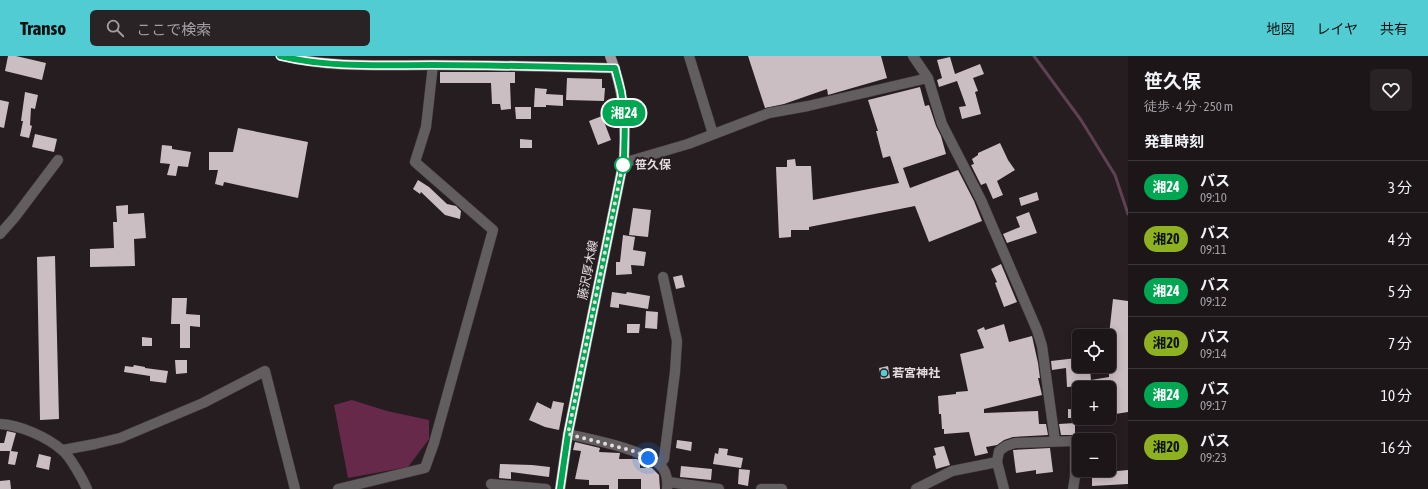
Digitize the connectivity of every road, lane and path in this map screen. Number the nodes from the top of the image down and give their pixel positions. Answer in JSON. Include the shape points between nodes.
{"nodes":[{"id":1,"x":281,"y":56,"type":"edge"},
{"id":2,"x":610,"y":56,"type":"edge"},
{"id":3,"x":688,"y":56,"type":"edge"},
{"id":4,"x":913,"y":56,"type":"edge"},
{"id":5,"x":433,"y":65,"type":"junction"},
{"id":6,"x":615,"y":68,"type":"junction"},
{"id":7,"x":928,"y":78,"type":"junction"},
{"id":8,"x":714,"y":134,"type":"junction"},
{"id":9,"x":58,"y":160,"type":"dead end"},
{"id":10,"x":623,"y":163,"type":"junction"},
{"id":11,"x":0,"y":234,"type":"edge"},
{"id":12,"x":663,"y":277,"type":"dead end"},
{"id":13,"x":0,"y":424,"type":"edge"},
{"id":14,"x":568,"y":434,"type":"junction"},
{"id":15,"x":1055,"y":441,"type":"junction"},
{"id":16,"x":63,"y":450,"type":"junction"},
{"id":17,"x":997,"y":462,"type":"junction"},
{"id":18,"x":659,"y":464,"type":"junction"},
{"id":19,"x":491,"y":484,"type":"dead end"},
{"id":20,"x":667,"y":486,"type":"edge"},
{"id":21,"x":87,"y":489,"type":"edge"},
{"id":22,"x":295,"y":489,"type":"edge"},
{"id":23,"x":338,"y":489,"type":"edge"},
{"id":24,"x":546,"y":489,"type":"edge"},
{"id":25,"x":560,"y":489,"type":"edge"},
{"id":26,"x":719,"y":489,"type":"edge"},
{"id":27,"x":761,"y":489,"type":"edge"},
{"id":28,"x":782,"y":489,"type":"edge"},
{"id":29,"x":916,"y":489,"type":"edge"},
{"id":30,"x":1004,"y":489,"type":"edge"},
{"id":31,"x":1073,"y":489,"type":"edge"}],
"edges":[{"from":1,"to":5,"type":"street","via":[[344,66]]},
{"from":2,"to":6,"type":"main road","name":"藤沢厚木線"},
{"from":3,"to":8,"type":"street"},
{"from":4,"to":7,"type":"street"},
{"from":5,"to":6,"type":"street"},
{"from":5,"to":23,"type":"street","via":[[426,127],[415,162],[493,230],[425,468]]},
{"from":6,"to":10,"type":"main road","name":"藤沢厚木線","via":[[625,119]]},
{"from":7,"to":8,"type":"street","via":[[769,113]]},
{"from":7,"to":15,"type":"street","via":[[942,124],[981,200],[1037,330],[1042,346]]},
{"from":8,"to":10,"type":"street"},
{"from":9,"to":11,"type":"street"},
{"from":10,"to":14,"type":"main road","name":"藤沢厚木線"},
{"from":12,"to":18,"type":"street","via":[[677,341],[664,459]]},
{"from":13,"to":16,"type":"street","via":[[29,430]]},
{"from":14,"to":18,"type":"street","via":[[637,452]]},
{"from":14,"to":25,"type":"main road","name":"藤沢厚木線"},
{"from":15,"to":17,"type":"street","via":[[1015,442],[999,451]]},
{"from":15,"to":31,"type":"street","via":[[1075,441]]},
{"from":16,"to":21,"type":"street"},
{"from":16,"to":22,"type":"street","via":[[120,438],[203,402],[265,371]]},
{"from":17,"to":29,"type":"street","via":[[952,471]]},
{"from":17,"to":30,"type":"street"},
{"from":18,"to":20,"type":"street","via":[[666,473]]},
{"from":19,"to":24,"type":"street"},
{"from":20,"to":26,"type":"street"},
{"from":27,"to":28,"type":"street"}]}
